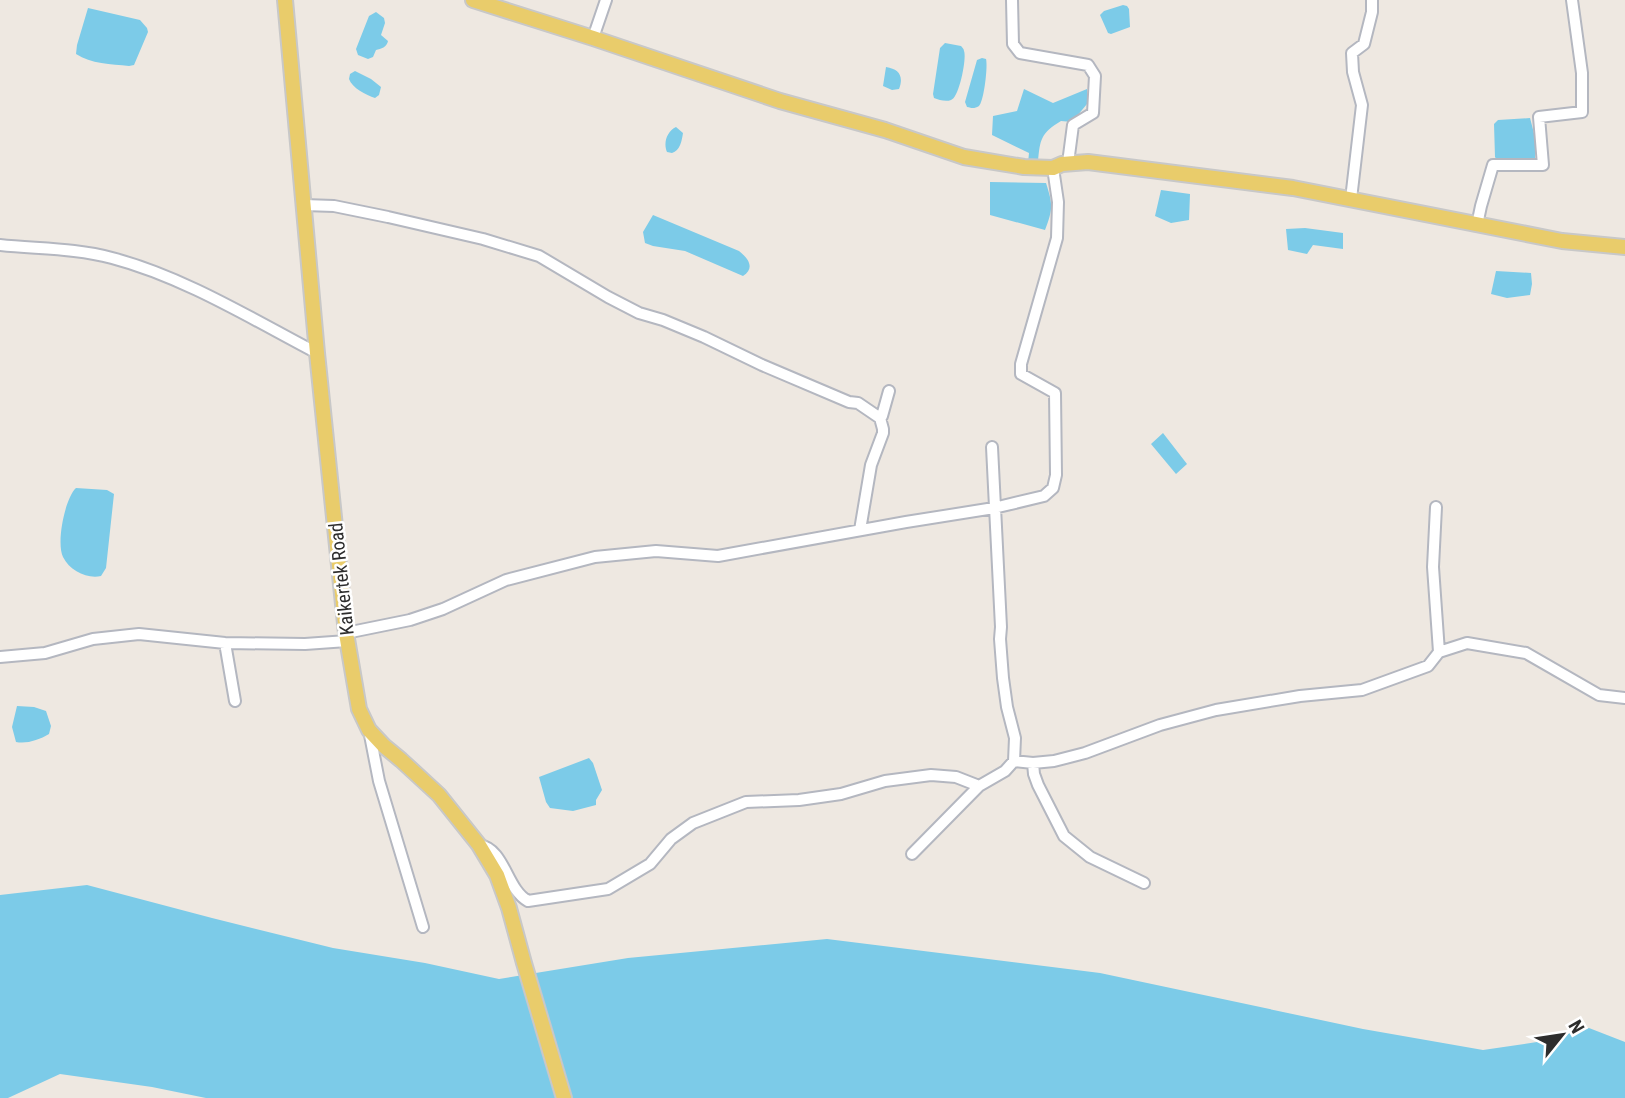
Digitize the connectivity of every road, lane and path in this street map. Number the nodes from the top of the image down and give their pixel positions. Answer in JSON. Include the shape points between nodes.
{"nodes":[{"id":1,"x":285,"y":0,"type":"edge"},
{"id":2,"x":472,"y":0,"type":"edge"},
{"id":3,"x":606,"y":0,"type":"edge"},
{"id":4,"x":1012,"y":0,"type":"edge"},
{"id":5,"x":1371,"y":0,"type":"edge"},
{"id":6,"x":1572,"y":0,"type":"edge"},
{"id":7,"x":593,"y":38,"type":"junction"},
{"id":8,"x":1068,"y":163,"type":"junction"},
{"id":9,"x":1053,"y":167,"type":"junction"},
{"id":10,"x":1351,"y":199,"type":"junction"},
{"id":11,"x":304,"y":205,"type":"junction"},
{"id":12,"x":1478,"y":225,"type":"junction"},
{"id":13,"x":0,"y":245,"type":"edge"},
{"id":14,"x":1625,"y":247,"type":"edge"},
{"id":15,"x":317,"y":353,"type":"junction"},
{"id":16,"x":890,"y":390,"type":"dead end"},
{"id":17,"x":880,"y":418,"type":"junction"},
{"id":18,"x":992,"y":447,"type":"dead end"},
{"id":19,"x":1436,"y":507,"type":"dead end"},
{"id":20,"x":994,"y":508,"type":"junction"},
{"id":21,"x":860,"y":530,"type":"junction"},
{"id":22,"x":347,"y":637,"type":"junction"},
{"id":23,"x":225,"y":643,"type":"junction"},
{"id":24,"x":1439,"y":652,"type":"junction"},
{"id":25,"x":0,"y":657,"type":"edge"},
{"id":26,"x":1625,"y":698,"type":"edge"},
{"id":27,"x":235,"y":701,"type":"dead end"},
{"id":28,"x":369,"y":730,"type":"junction"},
{"id":29,"x":1014,"y":761,"type":"junction"},
{"id":30,"x":1033,"y":763,"type":"junction"},
{"id":31,"x":978,"y":786,"type":"junction"},
{"id":32,"x":479,"y":845,"type":"junction"},
{"id":33,"x":912,"y":854,"type":"dead end"},
{"id":34,"x":1144,"y":883,"type":"dead end"},
{"id":35,"x":423,"y":927,"type":"dead end"},
{"id":36,"x":564,"y":1098,"type":"edge"}],
"edges":[{"from":1,"to":11,"type":"main road","name":"Kaikertek Road"},
{"from":2,"to":7,"type":"main road"},
{"from":3,"to":7,"type":"street"},
{"from":4,"to":8,"type":"street","via":[[1013,44],[1020,53],[1087,65],[1095,76],[1093,113],[1073,125]]},
{"from":5,"to":10,"type":"street","via":[[1364,44],[1352,53],[1362,105]]},
{"from":6,"to":12,"type":"street","via":[[1582,112],[1539,117],[1543,165],[1493,165]]},
{"from":7,"to":9,"type":"main road","via":[[964,157]]},
{"from":8,"to":9,"type":"main road"},
{"from":8,"to":10,"type":"main road","via":[[1293,188]]},
{"from":9,"to":20,"type":"street","via":[[1057,238],[1021,374],[1055,393],[1056,475],[1053,488],[1044,496]]},
{"from":10,"to":12,"type":"main road"},
{"from":11,"to":15,"type":"main road","name":"Kaikertek Road"},
{"from":11,"to":17,"type":"street","via":[[388,217],[539,256],[639,313],[858,403]]},
{"from":12,"to":14,"type":"main road"},
{"from":13,"to":15,"type":"street","via":[[111,258],[154,272]]},
{"from":15,"to":22,"type":"main road","name":"Kaikertek Road"},
{"from":16,"to":17,"type":"street"},
{"from":17,"to":21,"type":"street","via":[[884,429],[871,466]]},
{"from":18,"to":20,"type":"street"},
{"from":19,"to":24,"type":"street","via":[[1433,567]]},
{"from":20,"to":21,"type":"street"},
{"from":20,"to":29,"type":"street","via":[[1000,639],[1015,738]]},
{"from":21,"to":22,"type":"street","via":[[718,556],[656,551],[595,557],[506,580],[443,609]]},
{"from":22,"to":23,"type":"street","via":[[305,644]]},
{"from":22,"to":28,"type":"main road","name":"Kaikertek Road","via":[[359,709]]},
{"from":23,"to":25,"type":"street","via":[[139,634]]},
{"from":23,"to":27,"type":"street"},
{"from":24,"to":26,"type":"street","via":[[1467,643],[1525,653],[1599,695]]},
{"from":24,"to":30,"type":"street","via":[[1428,666],[1362,690],[1216,710],[1085,753]]},
{"from":28,"to":32,"type":"main road","name":"Kaikertek Road","via":[[439,795]]},
{"from":28,"to":35,"type":"street","via":[[379,781]]},
{"from":29,"to":30,"type":"street"},
{"from":29,"to":31,"type":"street"},
{"from":30,"to":34,"type":"street","via":[[1038,785],[1064,836],[1090,856]]},
{"from":31,"to":32,"type":"street","via":[[956,777],[931,775],[799,800],[746,802],[693,823],[650,863],[608,889],[528,901],[519,895],[489,848]]},
{"from":31,"to":33,"type":"street"},
{"from":32,"to":36,"type":"main road","name":"Kaikertek Road","via":[[509,908]]}]}
